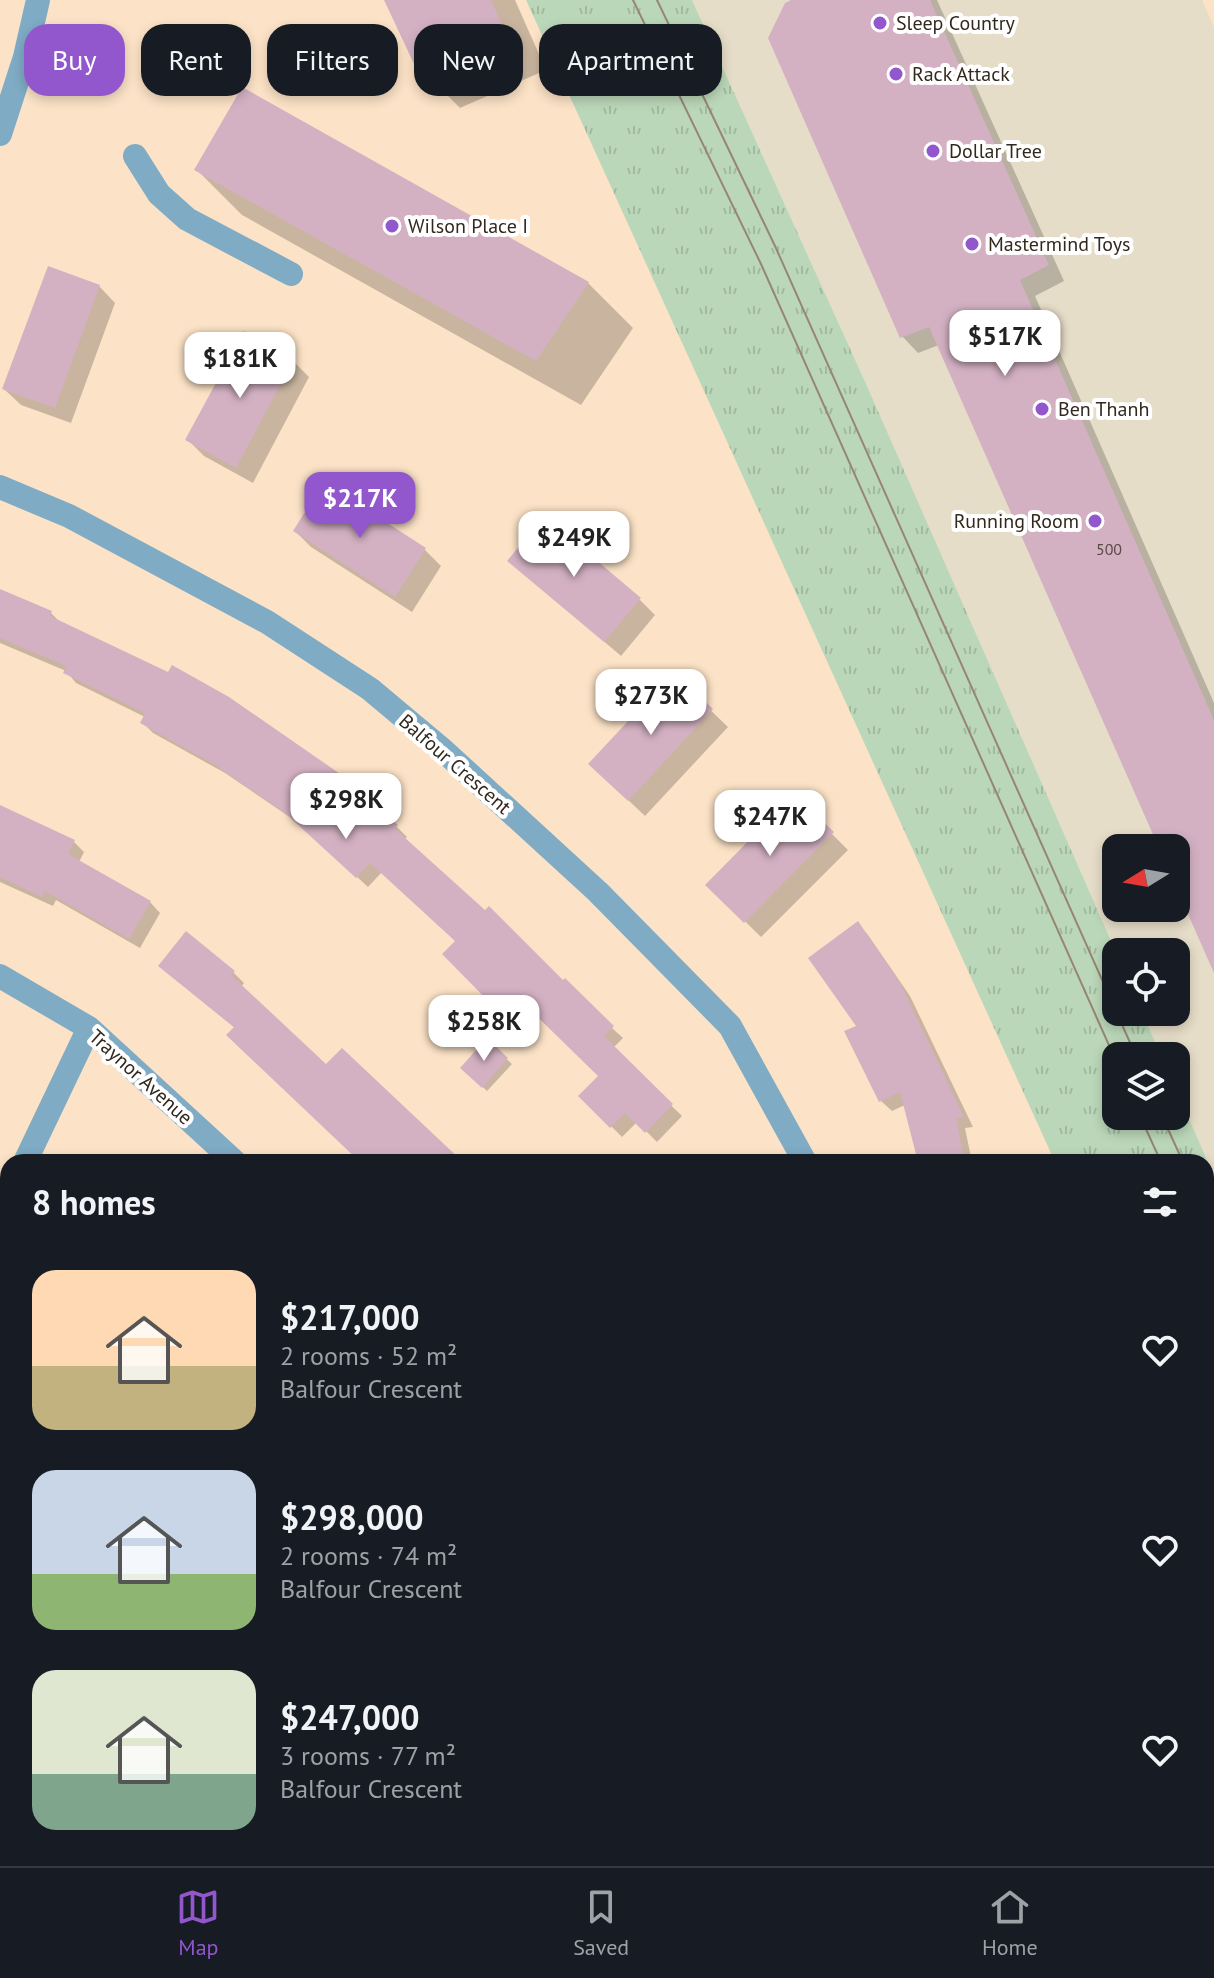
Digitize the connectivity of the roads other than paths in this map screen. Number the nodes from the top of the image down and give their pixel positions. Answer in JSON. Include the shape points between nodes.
{"nodes":[{"id":1,"x":38,"y":0,"type":"edge"},
{"id":2,"x":0,"y":134,"type":"edge"},
{"id":3,"x":135,"y":156,"type":"dead end"},
{"id":4,"x":291,"y":274,"type":"dead end"},
{"id":5,"x":0,"y":487,"type":"edge"},
{"id":6,"x":0,"y":976,"type":"edge"},
{"id":7,"x":89,"y":1028,"type":"junction"},
{"id":8,"x":29,"y":1154,"type":"edge"},
{"id":9,"x":226,"y":1154,"type":"edge"},
{"id":10,"x":801,"y":1154,"type":"edge"}],
"edges":[{"from":1,"to":2,"type":"street"},
{"from":3,"to":4,"type":"street","via":[[159,194],[187,219]]},
{"from":5,"to":10,"type":"street","name":"Balfour Crescent","via":[[69,516],[267,622],[370,689],[598,892],[730,1026]]},
{"from":6,"to":7,"type":"street","name":"Traynor Avenue"},
{"from":7,"to":8,"type":"street"},
{"from":7,"to":9,"type":"street","name":"Traynor Avenue"}]}
